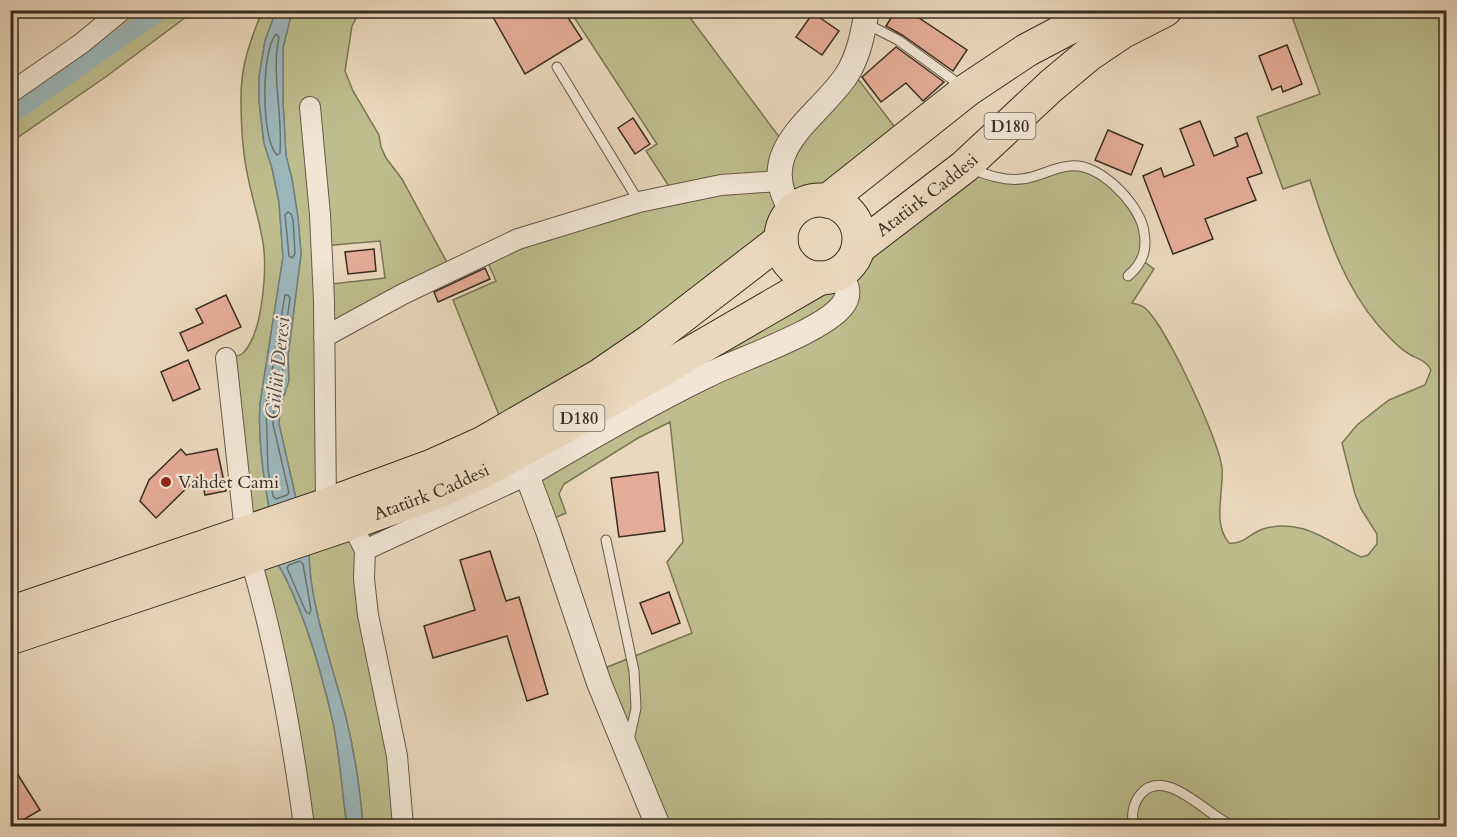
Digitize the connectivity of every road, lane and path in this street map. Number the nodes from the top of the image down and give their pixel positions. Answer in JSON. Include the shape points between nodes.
{"nodes":[{"id":1,"x":122,"y":10,"type":"edge"},
{"id":2,"x":1103,"y":10,"type":"edge"},
{"id":3,"x":1165,"y":10,"type":"edge"},
{"id":4,"x":866,"y":17,"type":"edge"},
{"id":5,"x":557,"y":67,"type":"dead end"},
{"id":6,"x":967,"y":90,"type":"junction"},
{"id":7,"x":10,"y":93,"type":"edge"},
{"id":8,"x":310,"y":107,"type":"dead end"},
{"id":9,"x":964,"y":167,"type":"junction"},
{"id":10,"x":779,"y":181,"type":"junction"},
{"id":11,"x":827,"y":201,"type":"junction"},
{"id":12,"x":639,"y":202,"type":"junction"},
{"id":13,"x":786,"y":226,"type":"junction"},
{"id":14,"x":839,"y":266,"type":"junction"},
{"id":15,"x":1128,"y":276,"type":"dead end"},
{"id":16,"x":324,"y":337,"type":"junction"},
{"id":17,"x":226,"y":358,"type":"dead end"},
{"id":18,"x":527,"y":475,"type":"junction"},
{"id":19,"x":337,"y":524,"type":"junction"},
{"id":20,"x":606,"y":540,"type":"dead end"},
{"id":21,"x":257,"y":541,"type":"junction"},
{"id":22,"x":10,"y":613,"type":"edge"},
{"id":23,"x":10,"y":638,"type":"edge"},
{"id":24,"x":626,"y":750,"type":"junction"},
{"id":25,"x":304,"y":826,"type":"edge"},
{"id":26,"x":403,"y":826,"type":"edge"},
{"id":27,"x":658,"y":826,"type":"edge"},
{"id":28,"x":1134,"y":826,"type":"edge"},
{"id":29,"x":1233,"y":826,"type":"edge"}],
"edges":[{"from":1,"to":7,"type":"street"},
{"from":2,"to":6,"type":"highway","name":"Atatürk Caddesi","via":[[1027,50]]},
{"from":3,"to":9,"type":"highway","name":"Atatürk Caddesi","number":"D180","via":[[1088,55]]},
{"from":4,"to":6,"type":"lane"},
{"from":4,"to":10,"type":"street","via":[[856,57],[847,74],[786,146]]},
{"from":5,"to":12,"type":"lane"},
{"from":6,"to":11,"type":"highway","name":"Atatürk Caddesi"},
{"from":8,"to":16,"type":"street","via":[[320,215]]},
{"from":9,"to":14,"type":"highway","name":"Atatürk Caddesi","number":"D180"},
{"from":9,"to":15,"type":"lane","via":[[1004,179],[1022,179],[1072,165],[1090,169],[1111,182],[1141,219],[1145,238],[1144,255]]},
{"from":10,"to":12,"type":"street","via":[[722,185]]},
{"from":10,"to":13,"type":"street"},
{"from":11,"to":13,"type":"highway","name":"Atatürk Caddesi","via":[[805,203]]},
{"from":11,"to":14,"type":"highway","name":"Atatürk Caddesi","via":[[852,218],[858,232]]},
{"from":12,"to":16,"type":"street","via":[[518,240],[462,264]]},
{"from":13,"to":14,"type":"highway","via":[[784,255],[793,267],[810,277]]},
{"from":13,"to":19,"type":"highway","name":"Atatürk Caddesi","number":"D180","via":[[650,341],[599,376],[483,443],[432,466]]},
{"from":14,"to":18,"type":"street","via":[[847,285],[846,300],[824,320],[647,406]]},
{"from":14,"to":19,"type":"highway","name":"Atatürk Caddesi","number":"D180","via":[[493,466],[442,490]]},
{"from":16,"to":19,"type":"street"},
{"from":17,"to":21,"type":"street"},
{"from":18,"to":19,"type":"street"},
{"from":18,"to":24,"type":"street"},
{"from":19,"to":21,"type":"highway","name":"Atatürk Caddesi","number":"D180"},
{"from":19,"to":26,"type":"street","via":[[364,579],[397,756]]},
{"from":20,"to":24,"type":"lane","via":[[634,671],[636,708]]},
{"from":21,"to":22,"type":"highway","name":"Atatürk Caddesi","number":"D180"},
{"from":21,"to":23,"type":"highway","name":"Atatürk Caddesi","number":"D180"},
{"from":21,"to":25,"type":"street"},
{"from":24,"to":27,"type":"street"},
{"from":28,"to":29,"type":"lane","via":[[1133,807],[1138,797],[1156,786],[1173,788],[1189,796],[1208,813]]}]}
